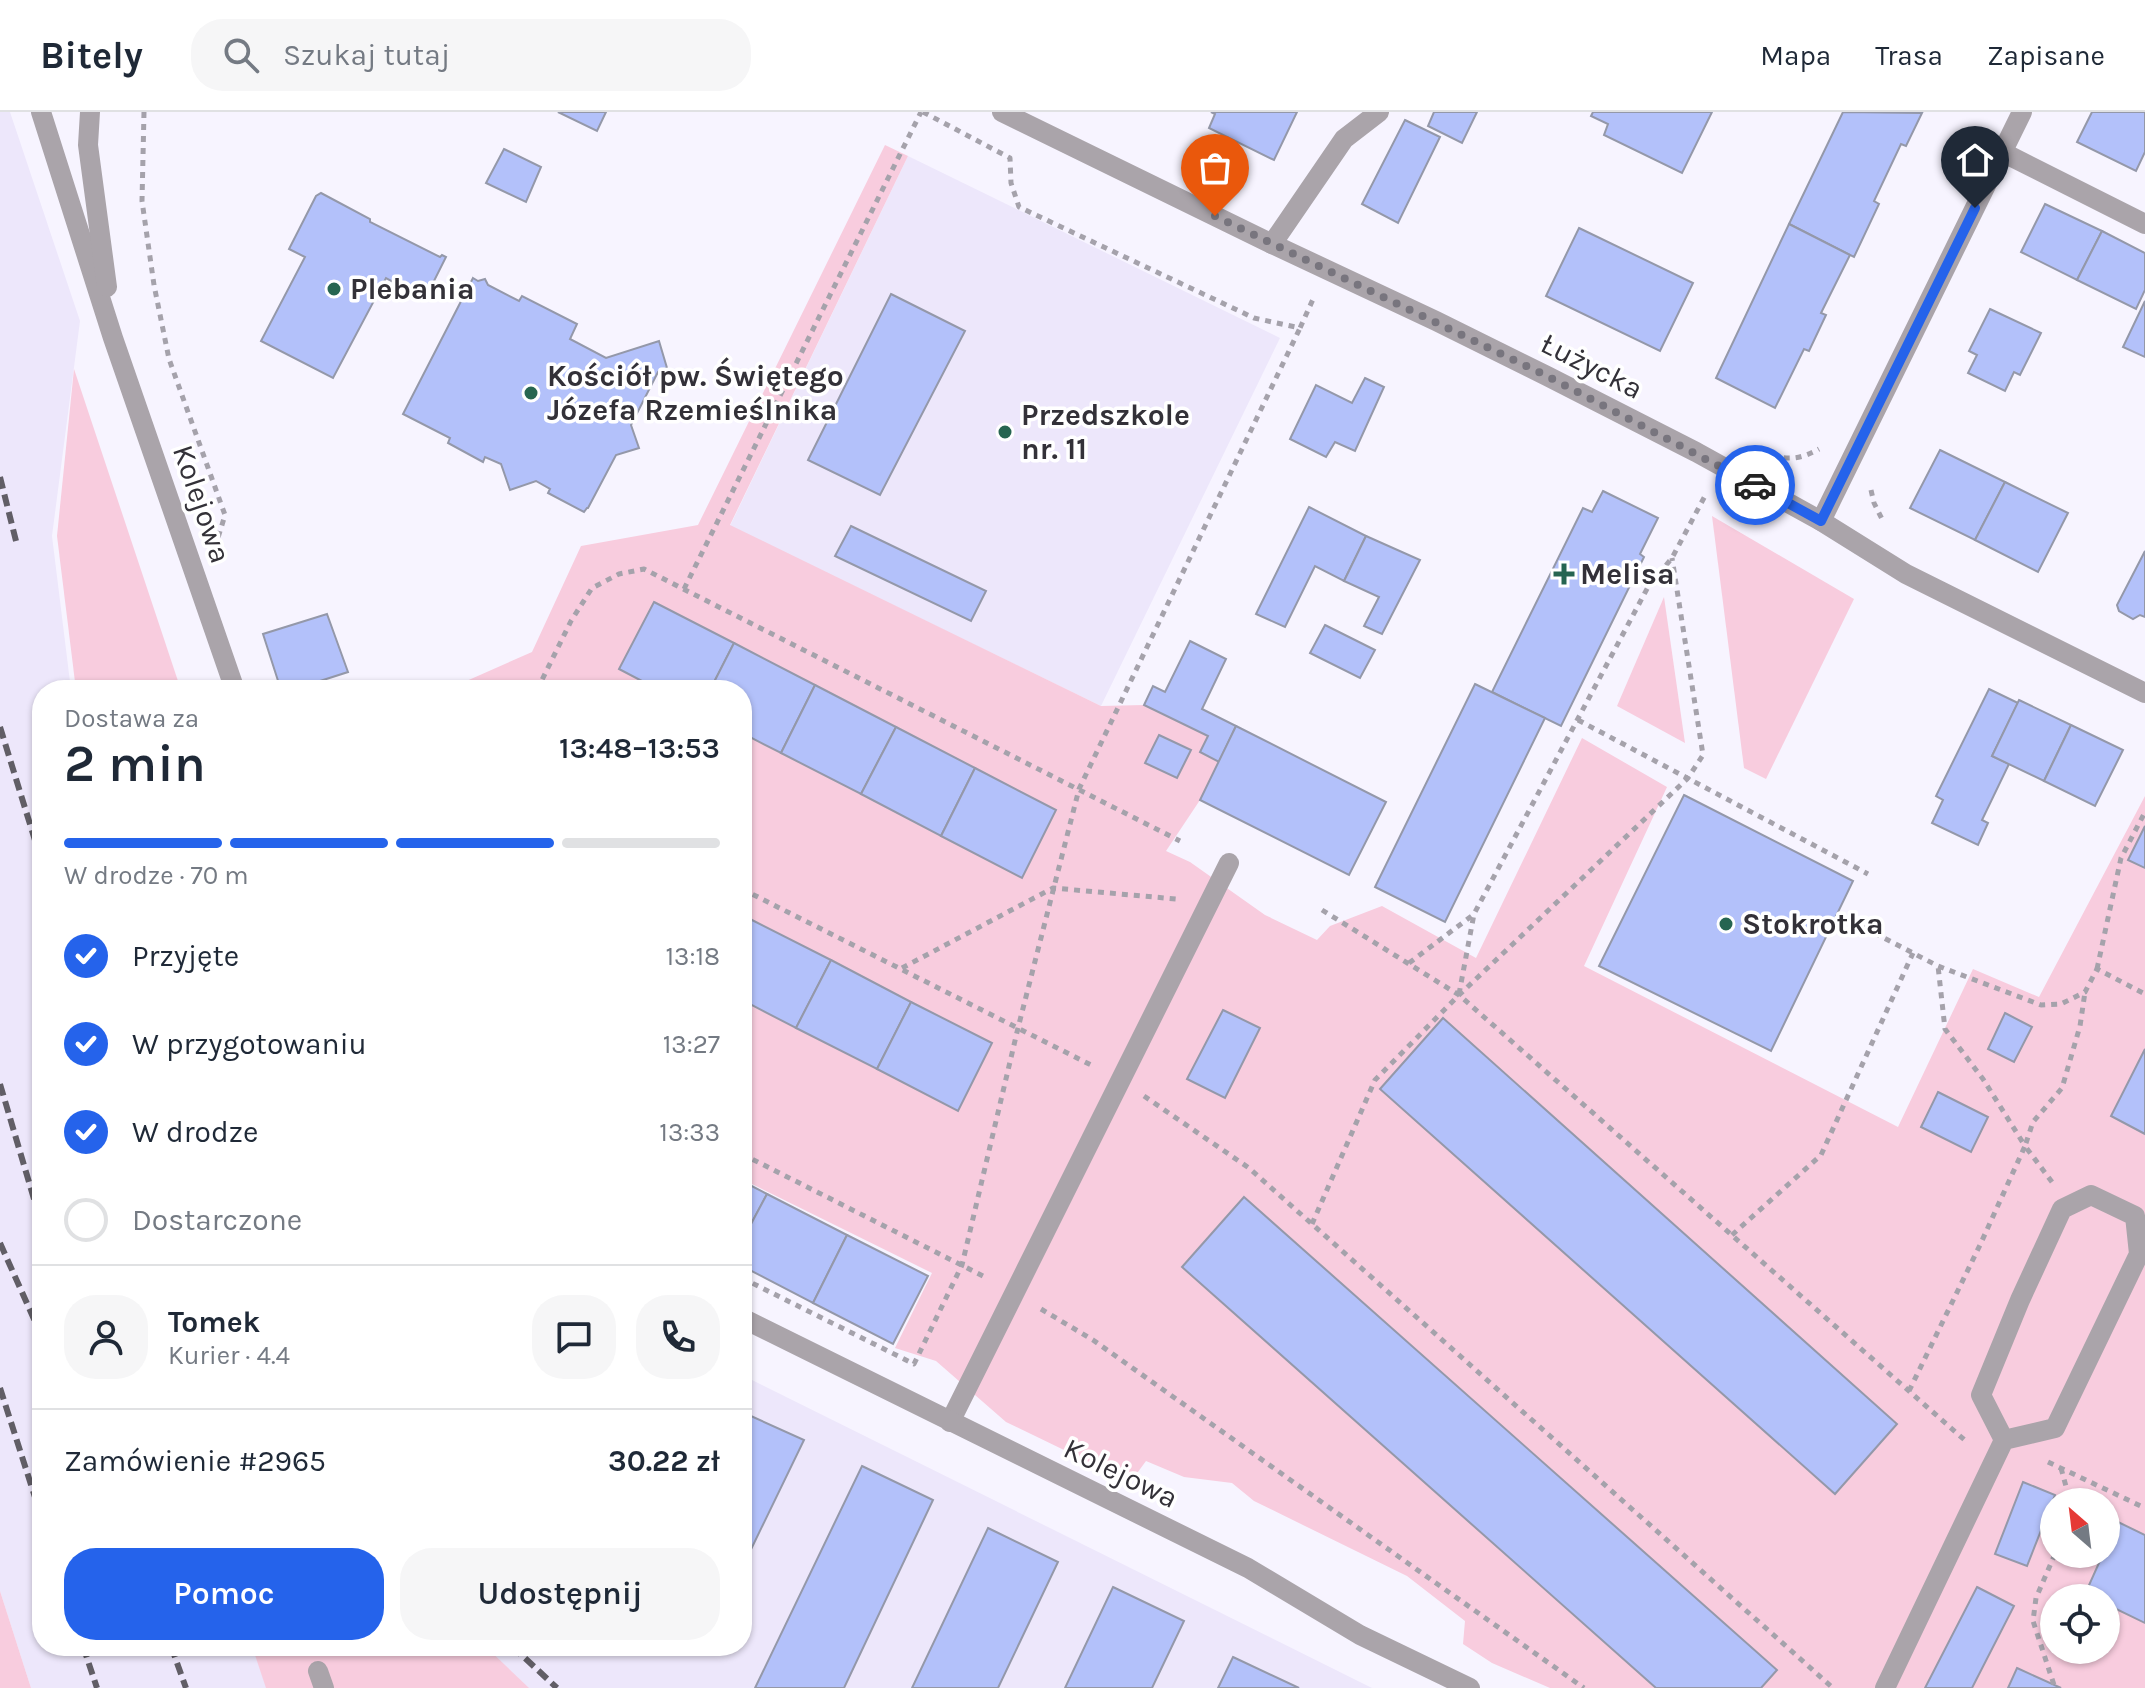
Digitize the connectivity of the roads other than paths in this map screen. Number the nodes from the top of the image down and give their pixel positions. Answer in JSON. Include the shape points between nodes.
{"nodes":[{"id":1,"x":41,"y":112,"type":"edge"},
{"id":2,"x":90,"y":112,"type":"edge"},
{"id":3,"x":1002,"y":112,"type":"edge"},
{"id":4,"x":1379,"y":112,"type":"edge"},
{"id":5,"x":2022,"y":112,"type":"edge"},
{"id":6,"x":2002,"y":152,"type":"junction"},
{"id":7,"x":2145,"y":224,"type":"edge"},
{"id":8,"x":1272,"y":244,"type":"junction"},
{"id":9,"x":113,"y":338,"type":"junction"},
{"id":10,"x":1821,"y":521,"type":"junction"},
{"id":11,"x":232,"y":680,"type":"edge"},
{"id":12,"x":2145,"y":693,"type":"edge"},
{"id":13,"x":1229,"y":863,"type":"dead end"},
{"id":14,"x":752,"y":1323,"type":"edge"},
{"id":15,"x":950,"y":1422,"type":"junction"},
{"id":16,"x":2004,"y":1440,"type":"junction"},
{"id":17,"x":1470,"y":1688,"type":"edge"},
{"id":18,"x":1885,"y":1688,"type":"edge"}],
"edges":[{"from":1,"to":9,"type":"street","name":"Kolejowa"},
{"from":2,"to":9,"type":"street","name":"Kolejowa","via":[[88,145]]},
{"from":3,"to":8,"type":"street","name":"Łużycka"},
{"from":4,"to":8,"type":"street","via":[[1344,139]]},
{"from":5,"to":6,"type":"street"},
{"from":6,"to":7,"type":"street"},
{"from":6,"to":10,"type":"street"},
{"from":8,"to":10,"type":"street","name":"Łużycka","via":[[1547,376]]},
{"from":9,"to":11,"type":"street","name":"Kolejowa"},
{"from":10,"to":12,"type":"street","name":"Łużycka","via":[[1906,574]]},
{"from":13,"to":15,"type":"street"},
{"from":14,"to":15,"type":"street","name":"Kolejowa"},
{"from":15,"to":17,"type":"street","name":"Kolejowa","via":[[1248,1568],[1360,1635]]},
{"from":16,"to":16,"type":"street","via":[[1981,1395],[2062,1209],[2091,1195],[2135,1216],[2139,1254],[2055,1428]]},
{"from":16,"to":18,"type":"street"}]}
